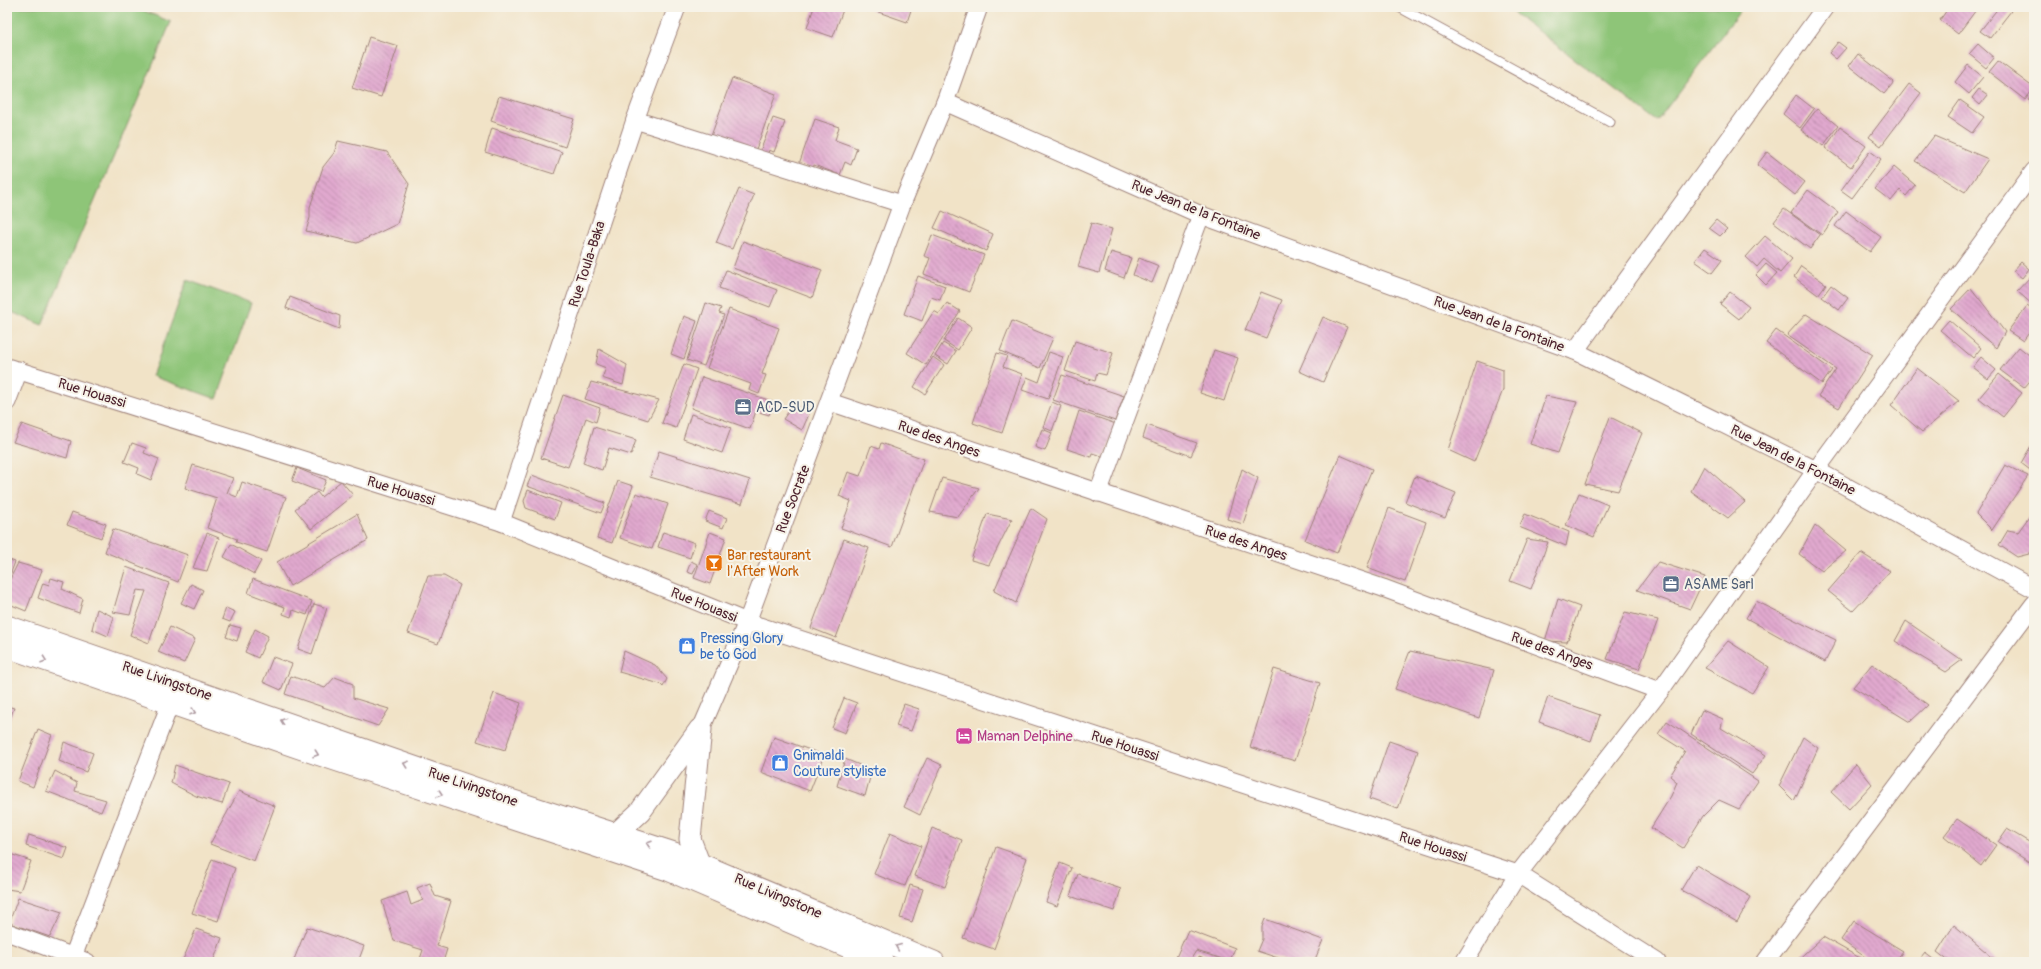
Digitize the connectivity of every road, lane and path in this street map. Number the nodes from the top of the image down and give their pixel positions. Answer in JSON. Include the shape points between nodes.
{"nodes":[{"id":1,"x":677,"y":7,"type":"edge"},
{"id":2,"x":979,"y":7,"type":"edge"},
{"id":3,"x":1399,"y":7,"type":"edge"},
{"id":4,"x":1825,"y":7,"type":"edge"},
{"id":5,"x":945,"y":102,"type":"junction"},
{"id":6,"x":635,"y":120,"type":"junction"},
{"id":7,"x":1610,"y":122,"type":"dead end"},
{"id":8,"x":2034,"y":171,"type":"edge"},
{"id":9,"x":902,"y":204,"type":"junction"},
{"id":10,"x":1201,"y":215,"type":"junction"},
{"id":11,"x":1575,"y":351,"type":"junction"},
{"id":12,"x":13,"y":369,"type":"edge"},
{"id":13,"x":7,"y":402,"type":"edge"},
{"id":14,"x":830,"y":402,"type":"junction"},
{"id":15,"x":1816,"y":470,"type":"junction"},
{"id":16,"x":1098,"y":493,"type":"junction"},
{"id":17,"x":501,"y":522,"type":"junction"},
{"id":18,"x":2034,"y":589,"type":"edge"},
{"id":19,"x":2034,"y":604,"type":"edge"},
{"id":20,"x":747,"y":622,"type":"junction"},
{"id":21,"x":7,"y":626,"type":"edge"},
{"id":22,"x":7,"y":647,"type":"edge"},
{"id":23,"x":1660,"y":690,"type":"junction"},
{"id":24,"x":173,"y":694,"type":"junction"},
{"id":25,"x":701,"y":729,"type":"junction"},
{"id":26,"x":616,"y":834,"type":"junction"},
{"id":27,"x":671,"y":861,"type":"junction"},
{"id":28,"x":699,"y":863,"type":"junction"},
{"id":29,"x":1518,"y":874,"type":"junction"},
{"id":30,"x":7,"y":932,"type":"edge"},
{"id":31,"x":77,"y":960,"type":"edge"},
{"id":32,"x":883,"y":962,"type":"edge"},
{"id":33,"x":934,"y":962,"type":"edge"},
{"id":34,"x":1464,"y":962,"type":"edge"},
{"id":35,"x":1657,"y":962,"type":"edge"},
{"id":36,"x":1765,"y":962,"type":"edge"}],
"edges":[{"from":1,"to":6,"type":"street","name":"Rue Toula-Baka"},
{"from":2,"to":5,"type":"street","name":"Rue Socrate"},
{"from":3,"to":7,"type":"lane"},
{"from":4,"to":11,"type":"street"},
{"from":5,"to":9,"type":"street","name":"Rue Socrate"},
{"from":5,"to":10,"type":"street","name":"Rue Jean de la Fontaine"},
{"from":6,"to":9,"type":"street"},
{"from":6,"to":17,"type":"street","name":"Rue Toula-Baka"},
{"from":8,"to":15,"type":"street"},
{"from":9,"to":14,"type":"street","name":"Rue Socrate"},
{"from":10,"to":11,"type":"street","name":"Rue Jean de la Fontaine"},
{"from":10,"to":16,"type":"street"},
{"from":11,"to":15,"type":"street","name":"Rue Jean de la Fontaine"},
{"from":12,"to":13,"type":"street"},
{"from":12,"to":17,"type":"street","name":"Rue Houassi"},
{"from":14,"to":16,"type":"street","name":"Rue des Anges"},
{"from":14,"to":20,"type":"street","name":"Rue Socrate"},
{"from":15,"to":18,"type":"street","name":"Rue Jean de la Fontaine"},
{"from":15,"to":23,"type":"street"},
{"from":16,"to":23,"type":"street","name":"Rue des Anges","via":[[1383,588]]},
{"from":17,"to":20,"type":"street","name":"Rue Houassi"},
{"from":19,"to":36,"type":"street"},
{"from":20,"to":25,"type":"street","name":"Rue Socrate"},
{"from":20,"to":29,"type":"street","name":"Rue Houassi"},
{"from":21,"to":24,"type":"street","name":"Rue Livingstone"},
{"from":22,"to":24,"type":"street","name":"Rue Livingstone","one_way":true},
{"from":23,"to":29,"type":"street"},
{"from":26,"to":24,"type":"street","name":"Rue Livingstone","one_way":true},
{"from":24,"to":27,"type":"street","name":"Rue Livingstone","one_way":true},
{"from":24,"to":31,"type":"street"},
{"from":25,"to":26,"type":"street","via":[[640,812]]},
{"from":25,"to":28,"type":"street","via":[[690,839]]},
{"from":27,"to":26,"type":"street","name":"Rue Livingstone","one_way":true},
{"from":27,"to":28,"type":"street","name":"Rue Livingstone"},
{"from":27,"to":32,"type":"street","name":"Rue Livingstone"},
{"from":33,"to":28,"type":"street","name":"Rue Livingstone","one_way":true},
{"from":29,"to":34,"type":"street"},
{"from":29,"to":35,"type":"street","name":"Rue Houassi"},
{"from":30,"to":31,"type":"street"}]}
